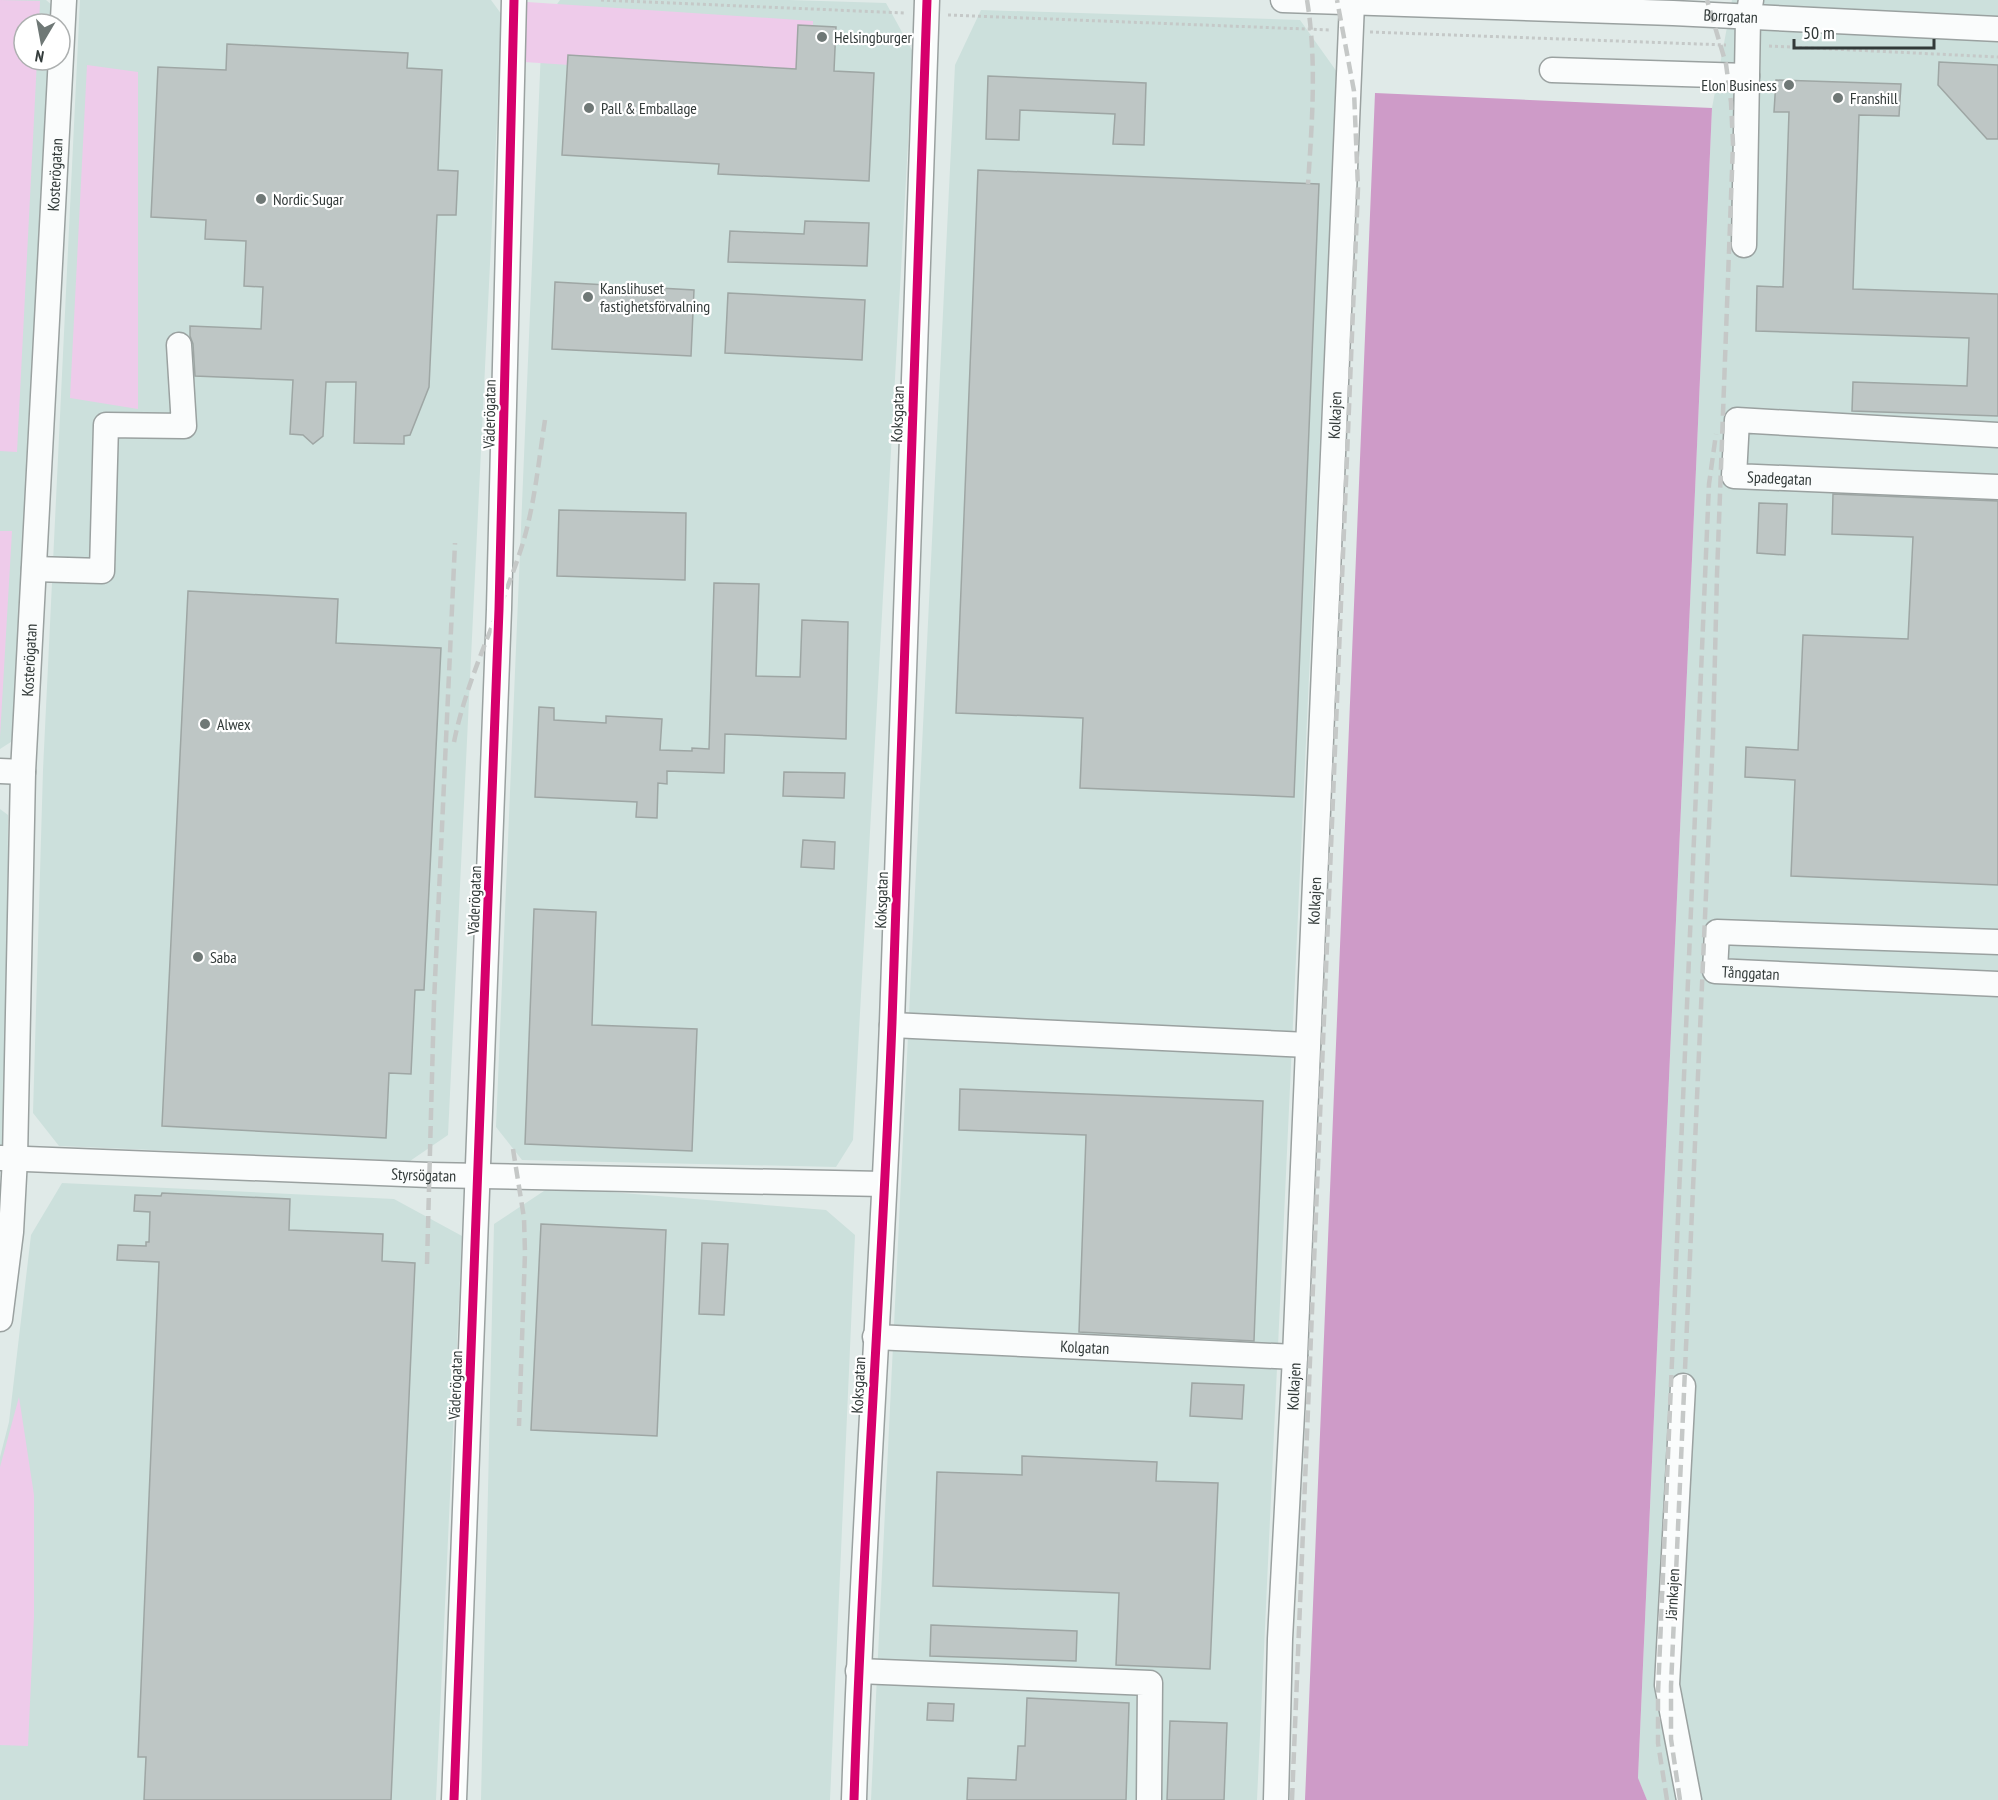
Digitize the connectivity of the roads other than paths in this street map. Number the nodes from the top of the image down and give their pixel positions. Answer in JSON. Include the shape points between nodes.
{"nodes":[{"id":1,"x":64,"y":0,"type":"edge"},
{"id":2,"x":514,"y":0,"type":"edge"},
{"id":3,"x":1283,"y":0,"type":"edge"},
{"id":4,"x":1352,"y":3,"type":"junction"},
{"id":5,"x":927,"y":7,"type":"edge"},
{"id":6,"x":1750,"y":9,"type":"edge"},
{"id":7,"x":1998,"y":29,"type":"edge"},
{"id":8,"x":1552,"y":70,"type":"dead end"},
{"id":9,"x":1747,"y":76,"type":"junction"},
{"id":10,"x":1744,"y":245,"type":"dead end"},
{"id":11,"x":179,"y":345,"type":"dead end"},
{"id":12,"x":1998,"y":435,"type":"edge"},
{"id":13,"x":1998,"y":487,"type":"edge"},
{"id":14,"x":34,"y":569,"type":"junction"},
{"id":15,"x":11,"y":771,"type":"edge"},
{"id":16,"x":1998,"y":942,"type":"edge"},
{"id":17,"x":1998,"y":984,"type":"edge"},
{"id":18,"x":892,"y":1025,"type":"junction"},
{"id":19,"x":1308,"y":1045,"type":"junction"},
{"id":20,"x":8,"y":1158,"type":"edge"},
{"id":21,"x":478,"y":1176,"type":"junction"},
{"id":22,"x":883,"y":1184,"type":"junction"},
{"id":23,"x":0,"y":1319,"type":"edge"},
{"id":24,"x":875,"y":1337,"type":"junction"},
{"id":25,"x":1295,"y":1358,"type":"junction"},
{"id":26,"x":1683,"y":1386,"type":"dead end"},
{"id":27,"x":858,"y":1671,"type":"junction"},
{"id":28,"x":454,"y":1800,"type":"edge"},
{"id":29,"x":854,"y":1800,"type":"edge"},
{"id":30,"x":1149,"y":1800,"type":"edge"},
{"id":31,"x":1276,"y":1800,"type":"edge"},
{"id":32,"x":1689,"y":1800,"type":"edge"}],
"edges":[{"from":1,"to":14,"type":"street","name":"Kosterögatan"},
{"from":2,"to":21,"type":"street","name":"Väderögatan","via":[[499,609]]},
{"from":3,"to":4,"type":"street","name":"Borrgatan"},
{"from":4,"to":6,"type":"street","name":"Borrgatan","via":[[1650,12]]},
{"from":4,"to":19,"type":"street","name":"Kolkajen"},
{"from":5,"to":18,"type":"street","name":"Koksgatan"},
{"from":6,"to":7,"type":"street","name":"Borrgatan"},
{"from":6,"to":9,"type":"street"},
{"from":8,"to":9,"type":"street"},
{"from":9,"to":10,"type":"street"},
{"from":11,"to":14,"type":"street","via":[[184,426],[106,425],[102,571]]},
{"from":12,"to":13,"type":"street","name":"Spadegatan","via":[[1737,420],[1734,476]]},
{"from":14,"to":15,"type":"street","name":"Kosterögatan"},
{"from":15,"to":20,"type":"street","name":"Kosterögatan"},
{"from":16,"to":17,"type":"street","name":"Tånggatan","via":[[1717,932],[1715,971]]},
{"from":18,"to":19,"type":"street"},
{"from":18,"to":22,"type":"street","name":"Koksgatan"},
{"from":19,"to":25,"type":"street","name":"Kolkajen"},
{"from":20,"to":21,"type":"street","name":"Styrsögatan"},
{"from":20,"to":23,"type":"street","name":"Kosterögatan","via":[[11,1232]]},
{"from":21,"to":22,"type":"street","name":"Styrsögatan"},
{"from":21,"to":28,"type":"street","name":"Väderögatan"},
{"from":22,"to":24,"type":"street","name":"Koksgatan"},
{"from":24,"to":25,"type":"street","name":"Kolgatan"},
{"from":24,"to":27,"type":"street","name":"Koksgatan"},
{"from":25,"to":31,"type":"street","name":"Kolkajen"},
{"from":26,"to":32,"type":"street","name":"Järnkajen","via":[[1668,1685]]},
{"from":27,"to":29,"type":"street","name":"Koksgatan"},
{"from":27,"to":30,"type":"street","via":[[1150,1683]]}]}
